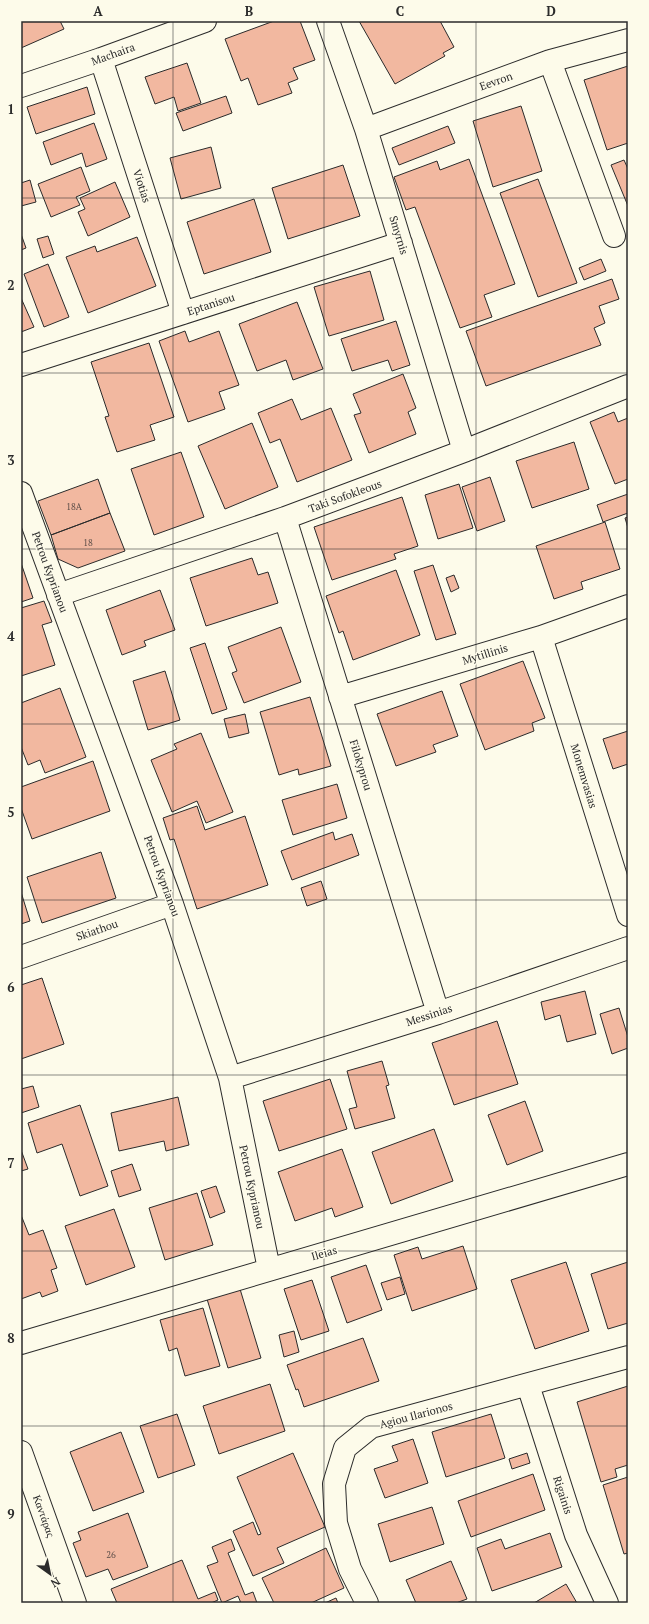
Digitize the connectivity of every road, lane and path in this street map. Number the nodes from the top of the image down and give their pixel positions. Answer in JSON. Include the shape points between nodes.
{"nodes":[{"id":1,"x":205,"y":21,"type":"edge"},
{"id":2,"x":328,"y":21,"type":"edge"},
{"id":3,"x":628,"y":40,"type":"edge"},
{"id":4,"x":101,"y":59,"type":"junction"},
{"id":5,"x":550,"y":61,"type":"junction"},
{"id":6,"x":21,"y":86,"type":"edge"},
{"id":7,"x":366,"y":129,"type":"junction"},
{"id":8,"x":614,"y":236,"type":"dead end"},
{"id":9,"x":401,"y":243,"type":"junction"},
{"id":10,"x":183,"y":313,"type":"junction"},
{"id":11,"x":21,"y":365,"type":"edge"},
{"id":12,"x":628,"y":386,"type":"edge"},
{"id":13,"x":464,"y":452,"type":"junction"},
{"id":14,"x":22,"y":497,"type":"edge"},
{"id":15,"x":285,"y":518,"type":"junction"},
{"id":16,"x":58,"y":595,"type":"junction"},
{"id":17,"x":628,"y":606,"type":"edge"},
{"id":18,"x":541,"y":637,"type":"junction"},
{"id":19,"x":340,"y":697,"type":"junction"},
{"id":20,"x":172,"y":904,"type":"junction"},
{"id":21,"x":628,"y":915,"type":"edge"},
{"id":22,"x":628,"y":948,"type":"edge"},
{"id":23,"x":21,"y":957,"type":"edge"},
{"id":24,"x":438,"y":1013,"type":"junction"},
{"id":25,"x":230,"y":1078,"type":"junction"},
{"id":26,"x":628,"y":1164,"type":"edge"},
{"id":27,"x":269,"y":1269,"type":"junction"},
{"id":28,"x":21,"y":1343,"type":"edge"},
{"id":29,"x":628,"y":1357,"type":"edge"},
{"id":30,"x":528,"y":1385,"type":"junction"},
{"id":31,"x":21,"y":1452,"type":"edge"},
{"id":32,"x":69,"y":1601,"type":"edge"},
{"id":33,"x":367,"y":1603,"type":"edge"},
{"id":34,"x":607,"y":1603,"type":"edge"}],
"edges":[{"from":1,"to":4,"type":"street","name":"Machaira"},
{"from":2,"to":7,"type":"street","name":"Smyrnis"},
{"from":3,"to":5,"type":"street","name":"Eevron"},
{"from":4,"to":6,"type":"street","name":"Machaira"},
{"from":4,"to":10,"type":"street","name":"Viotias"},
{"from":5,"to":7,"type":"street","name":"Eevron"},
{"from":5,"to":8,"type":"street"},
{"from":7,"to":9,"type":"street","name":"Smyrnis"},
{"from":9,"to":10,"type":"street","name":"Eptanisou"},
{"from":9,"to":13,"type":"street","name":"Smyrnis"},
{"from":10,"to":11,"type":"street","name":"Eptanisou"},
{"from":12,"to":13,"type":"street","name":"Taki Sofokleous"},
{"from":13,"to":15,"type":"street","name":"Taki Sofokleous"},
{"from":14,"to":16,"type":"street","name":"Petrou Kyprianou"},
{"from":15,"to":16,"type":"street","name":"Taki Sofokleous"},
{"from":15,"to":19,"type":"street","name":"Filokyprou"},
{"from":16,"to":20,"type":"street","name":"Petrou Kyprianou"},
{"from":17,"to":18,"type":"street","name":"Mytillinis"},
{"from":18,"to":19,"type":"street","name":"Mytillinis"},
{"from":18,"to":21,"type":"street","name":"Monemvasias"},
{"from":19,"to":24,"type":"street","name":"Filokyprou"},
{"from":20,"to":23,"type":"street","name":"Skiathou"},
{"from":20,"to":25,"type":"street","name":"Petrou Kyprianou"},
{"from":22,"to":24,"type":"street","name":"Messinias"},
{"from":24,"to":25,"type":"street","name":"Messinias"},
{"from":25,"to":27,"type":"street","name":"Petrou Kyprianou"},
{"from":26,"to":27,"type":"street","name":"Ileias"},
{"from":27,"to":28,"type":"street","name":"Ileias"},
{"from":29,"to":30,"type":"street","name":"Agiou Ilarionos"},
{"from":30,"to":33,"type":"street","name":"Agiou Ilarionos","via":[[372,1426],[345,1448],[334,1484],[336,1523],[350,1569]]},
{"from":30,"to":34,"type":"street","name":"Rigainis","via":[[576,1535]]},
{"from":31,"to":32,"type":"street","name":"Καντάρας"}]}
